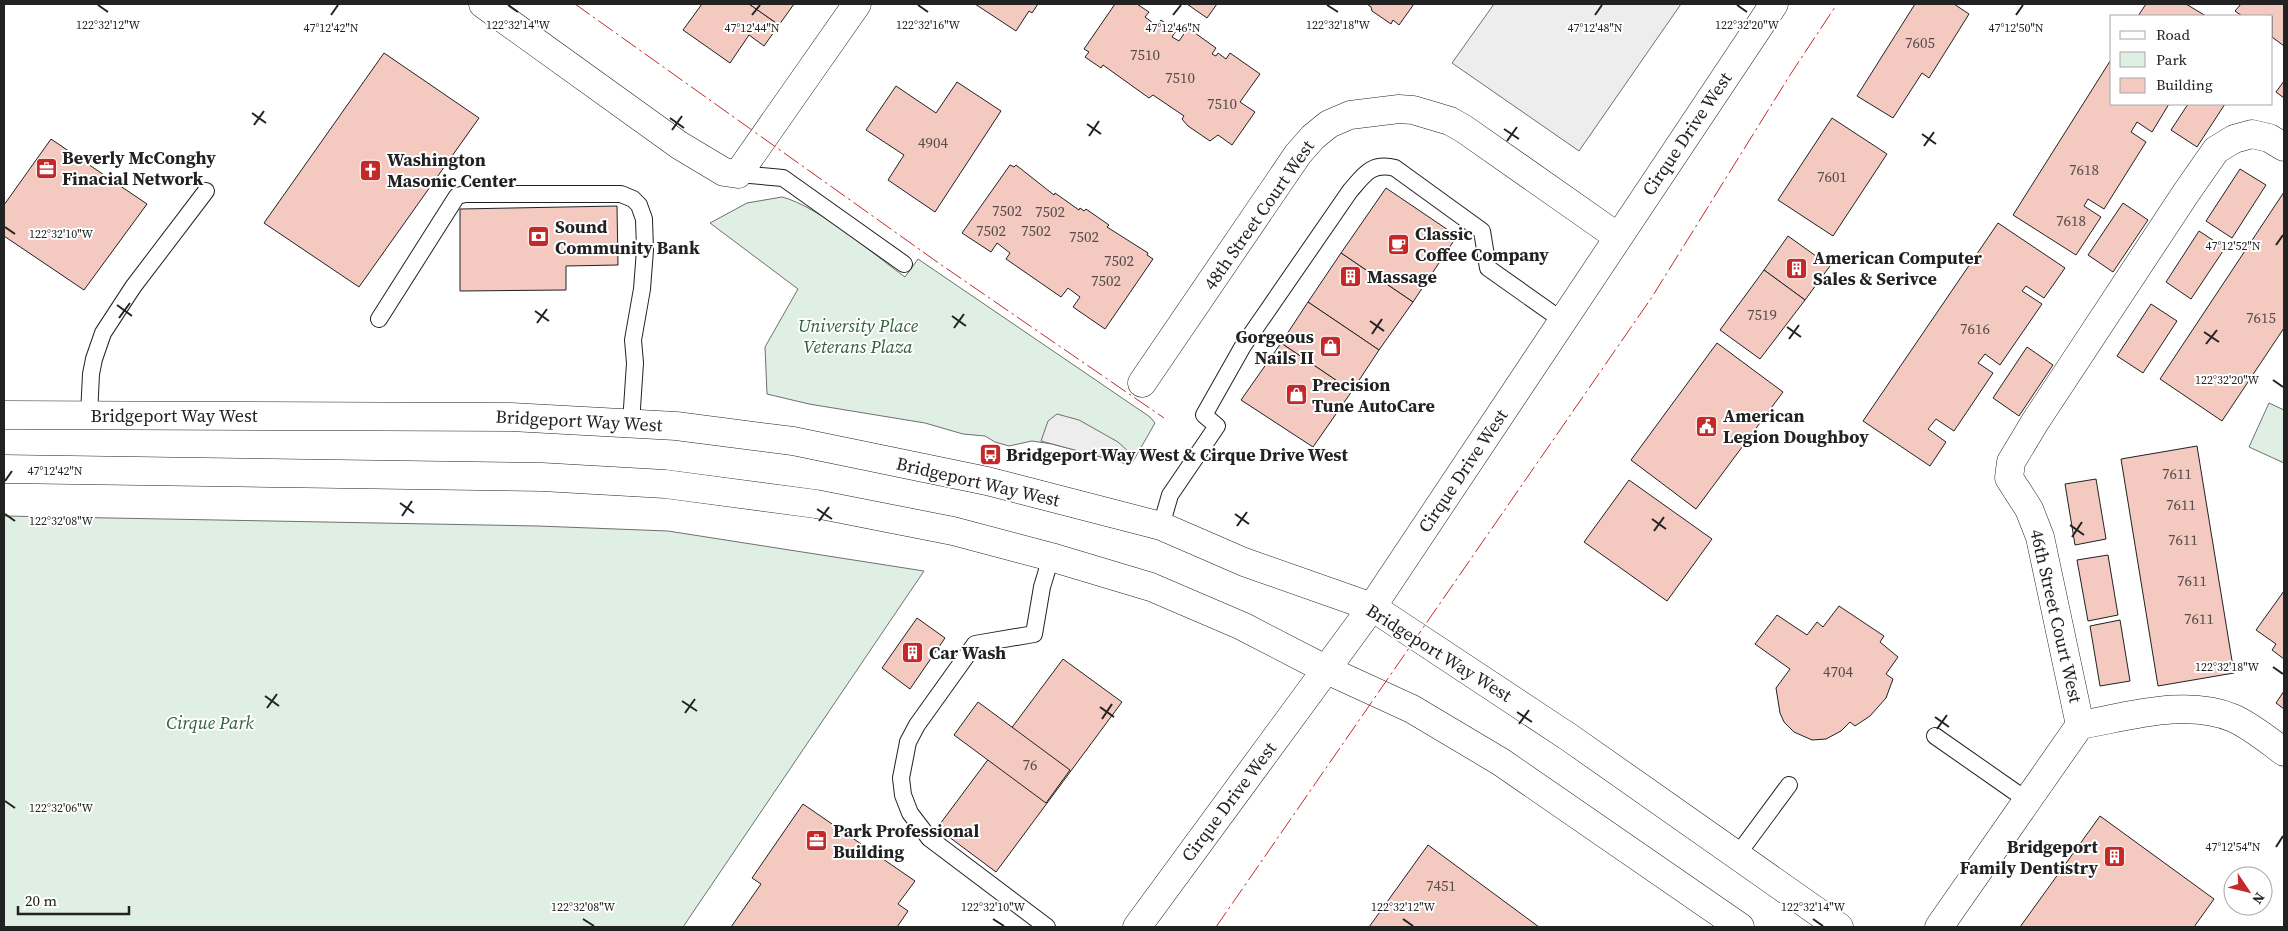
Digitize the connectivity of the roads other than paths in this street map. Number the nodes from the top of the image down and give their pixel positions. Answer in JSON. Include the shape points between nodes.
{"nodes":[{"id":1,"x":483,"y":4,"type":"edge"},
{"id":2,"x":857,"y":4,"type":"edge"},
{"id":3,"x":1774,"y":4,"type":"edge"},
{"id":4,"x":2284,"y":147,"type":"edge"},
{"id":5,"x":738,"y":174,"type":"junction"},
{"id":6,"x":206,"y":191,"type":"dead end"},
{"id":7,"x":1618,"y":237,"type":"junction"},
{"id":8,"x":904,"y":264,"type":"dead end"},
{"id":9,"x":379,"y":319,"type":"dead end"},
{"id":10,"x":1563,"y":321,"type":"junction"},
{"id":11,"x":1142,"y":383,"type":"dead end"},
{"id":12,"x":4,"y":415,"type":"edge"},
{"id":13,"x":89,"y":415,"type":"junction"},
{"id":14,"x":631,"y":423,"type":"junction"},
{"id":15,"x":4,"y":469,"type":"edge"},
{"id":16,"x":1161,"y":526,"type":"junction"},
{"id":17,"x":1052,"y":557,"type":"junction"},
{"id":18,"x":1372,"y":607,"type":"junction"},
{"id":19,"x":1327,"y":670,"type":"junction"},
{"id":20,"x":2080,"y":725,"type":"junction"},
{"id":21,"x":1936,"y":736,"type":"dead end"},
{"id":22,"x":2284,"y":752,"type":"edge"},
{"id":23,"x":1789,"y":785,"type":"dead end"},
{"id":24,"x":2028,"y":801,"type":"junction"},
{"id":25,"x":1738,"y":854,"type":"junction"},
{"id":26,"x":1146,"y":924,"type":"edge"},
{"id":27,"x":1047,"y":927,"type":"edge"},
{"id":28,"x":1740,"y":927,"type":"edge"},
{"id":29,"x":1839,"y":927,"type":"edge"},
{"id":30,"x":1939,"y":927,"type":"edge"}],
"edges":[{"from":1,"to":5,"type":"main road","via":[[679,145],[724,172]]},
{"from":2,"to":5,"type":"main road"},
{"from":3,"to":7,"type":"main road","name":"Cirque Drive West"},
{"from":4,"to":20,"type":"main road","name":"46th Street Court West","via":[[2260,135],[2244,136],[2225,143],[2205,164],[2035,422],[2009,470],[2011,484],[2029,509],[2040,537]]},
{"from":5,"to":8,"type":"lane","via":[[783,178]]},
{"from":6,"to":13,"type":"lane","via":[[133,287],[103,334],[94,359]]},
{"from":7,"to":10,"type":"main road","name":"Cirque Drive West"},
{"from":7,"to":11,"type":"main road","name":"48th Street Court West","via":[[1450,121],[1399,109],[1350,115],[1329,124],[1298,154]]},
{"from":9,"to":14,"type":"lane","via":[[457,196],[621,194],[639,205],[644,219],[645,250],[633,340],[635,363]]},
{"from":10,"to":16,"type":"lane","via":[[1488,268],[1482,231],[1395,168],[1382,165],[1372,169],[1350,191],[1243,346],[1204,415],[1217,426],[1170,495]]},
{"from":10,"to":18,"type":"main road","name":"Cirque Drive West"},
{"from":12,"to":13,"type":"main road","name":"Bridgeport Way West"},
{"from":13,"to":14,"type":"main road","name":"Bridgeport Way West","via":[[511,417]]},
{"from":14,"to":16,"type":"main road","name":"Bridgeport Way West","via":[[793,441],[987,481]]},
{"from":15,"to":17,"type":"main road","via":[[542,477],[665,484],[816,504],[952,531]]},
{"from":16,"to":18,"type":"main road","name":"Bridgeport Way West","via":[[1244,562]]},
{"from":17,"to":19,"type":"main road","via":[[1151,587],[1242,626]]},
{"from":17,"to":27,"type":"lane","via":[[1042,587],[1034,634],[975,644],[912,733],[901,778],[910,813],[929,838]]},
{"from":18,"to":19,"type":"main road","name":"Cirque Drive West"},
{"from":18,"to":25,"type":"main road","name":"Bridgeport Way West"},
{"from":19,"to":26,"type":"main road","name":"Cirque Drive West"},
{"from":19,"to":28,"type":"main road","via":[[1412,709],[1501,762]]},
{"from":20,"to":22,"type":"main road","via":[[2176,709],[2200,709],[2234,718]]},
{"from":20,"to":24,"type":"main road","name":"46th Street Court West"},
{"from":21,"to":24,"type":"lane"},
{"from":23,"to":25,"type":"lane"},
{"from":24,"to":30,"type":"main road","name":"46th Street Court West"},
{"from":25,"to":29,"type":"main road","name":"Bridgeport Way West"}]}
